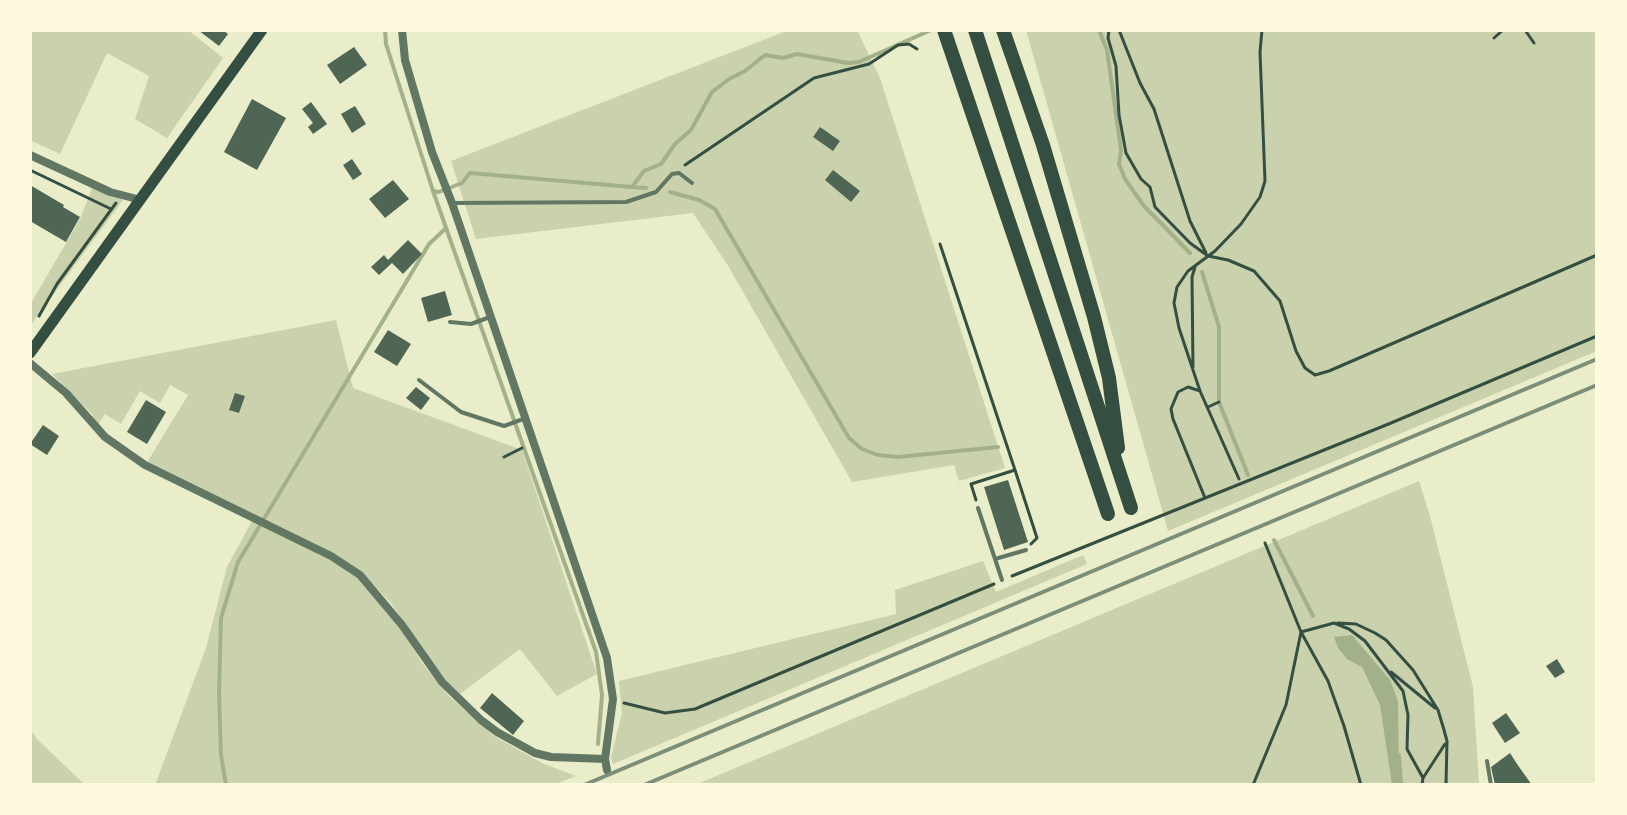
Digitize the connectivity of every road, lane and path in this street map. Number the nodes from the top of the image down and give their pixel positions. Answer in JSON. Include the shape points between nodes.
{"nodes":[{"id":1,"x":262,"y":30,"type":"edge"},
{"id":2,"x":402,"y":30,"type":"edge"},
{"id":3,"x":944,"y":30,"type":"edge"},
{"id":4,"x":975,"y":30,"type":"edge"},
{"id":5,"x":1109,"y":30,"type":"edge"},
{"id":6,"x":1119,"y":30,"type":"edge"},
{"id":7,"x":1262,"y":30,"type":"edge"},
{"id":8,"x":1503,"y":30,"type":"edge"},
{"id":9,"x":1525,"y":30,"type":"edge"},
{"id":10,"x":1004,"y":32,"type":"edge"},
{"id":11,"x":1494,"y":38,"type":"dead end"},
{"id":12,"x":1534,"y":43,"type":"dead end"},
{"id":13,"x":917,"y":49,"type":"dead end"},
{"id":14,"x":30,"y":155,"type":"edge"},
{"id":15,"x":30,"y":170,"type":"edge"},
{"id":16,"x":672,"y":174,"type":"junction"},
{"id":17,"x":692,"y":183,"type":"dead end"},
{"id":18,"x":123,"y":195,"type":"junction"},
{"id":19,"x":451,"y":199,"type":"junction"},
{"id":20,"x":141,"y":200,"type":"junction"},
{"id":21,"x":111,"y":209,"type":"junction"},
{"id":22,"x":940,"y":244,"type":"dead end"},
{"id":23,"x":1597,"y":255,"type":"edge"},
{"id":24,"x":1208,"y":256,"type":"junction"},
{"id":25,"x":1196,"y":265,"type":"junction"},
{"id":26,"x":487,"y":318,"type":"junction"},
{"id":27,"x":450,"y":322,"type":"dead end"},
{"id":28,"x":34,"y":325,"type":"dead end"},
{"id":29,"x":1597,"y":336,"type":"edge"},
{"id":30,"x":30,"y":353,"type":"edge"},
{"id":31,"x":30,"y":363,"type":"edge"},
{"id":32,"x":1193,"y":370,"type":"junction"},
{"id":33,"x":419,"y":380,"type":"dead end"},
{"id":34,"x":1200,"y":391,"type":"junction"},
{"id":35,"x":1219,"y":402,"type":"dead end"},
{"id":36,"x":1208,"y":407,"type":"junction"},
{"id":37,"x":522,"y":420,"type":"junction"},
{"id":38,"x":527,"y":445,"type":"dead end"},
{"id":39,"x":504,"y":457,"type":"dead end"},
{"id":40,"x":1015,"y":470,"type":"junction"},
{"id":41,"x":1239,"y":479,"type":"dead end"},
{"id":42,"x":1123,"y":488,"type":"junction"},
{"id":43,"x":1205,"y":498,"type":"junction"},
{"id":44,"x":978,"y":508,"type":"joint"},
{"id":45,"x":1131,"y":508,"type":"dead end"},
{"id":46,"x":1108,"y":514,"type":"dead end"},
{"id":47,"x":1265,"y":543,"type":"dead end"},
{"id":48,"x":1026,"y":550,"type":"joint"},
{"id":49,"x":995,"y":559,"type":"junction"},
{"id":50,"x":1002,"y":580,"type":"junction"},
{"id":51,"x":1334,"y":623,"type":"junction"},
{"id":52,"x":1301,"y":632,"type":"junction"},
{"id":53,"x":1389,"y":670,"type":"junction"},
{"id":54,"x":613,"y":699,"type":"junction"},
{"id":55,"x":1438,"y":710,"type":"junction"},
{"id":56,"x":1447,"y":741,"type":"junction"},
{"id":57,"x":605,"y":759,"type":"junction"},
{"id":58,"x":1487,"y":761,"type":"dead end"},
{"id":59,"x":607,"y":770,"type":"dead end"},
{"id":60,"x":1423,"y":778,"type":"junction"},
{"id":61,"x":1253,"y":785,"type":"edge"},
{"id":62,"x":1361,"y":785,"type":"edge"},
{"id":63,"x":1422,"y":785,"type":"edge"},
{"id":64,"x":1446,"y":785,"type":"edge"},
{"id":65,"x":1491,"y":785,"type":"edge"}],
"edges":[{"from":1,"to":20,"type":"main road"},
{"from":2,"to":19,"type":"street","via":[[411,83]]},
{"from":3,"to":46,"type":"highway"},
{"from":4,"to":42,"type":"highway"},
{"from":5,"to":24,"type":"path","via":[[1126,153],[1150,187],[1155,207]]},
{"from":6,"to":24,"type":"path"},
{"from":7,"to":24,"type":"path","via":[[1265,181],[1241,224]]},
{"from":8,"to":11,"type":"path"},
{"from":9,"to":12,"type":"path"},
{"from":10,"to":42,"type":"highway","via":[[1094,317],[1109,378]]},
{"from":13,"to":16,"type":"path","via":[[898,45],[869,64],[814,78]]},
{"from":14,"to":18,"type":"street"},
{"from":15,"to":21,"type":"path"},
{"from":16,"to":17,"type":"lane"},
{"from":16,"to":19,"type":"lane","via":[[656,192],[626,202]]},
{"from":18,"to":20,"type":"street"},
{"from":18,"to":21,"type":"path"},
{"from":19,"to":26,"type":"street"},
{"from":20,"to":30,"type":"main road"},
{"from":21,"to":28,"type":"path"},
{"from":22,"to":40,"type":"path"},
{"from":23,"to":24,"type":"path","via":[[1315,375],[1296,351],[1280,301],[1254,271]]},
{"from":24,"to":25,"type":"path"},
{"from":25,"to":32,"type":"path"},
{"from":25,"to":32,"type":"path","via":[[1177,287],[1174,303]]},
{"from":26,"to":27,"type":"lane"},
{"from":26,"to":37,"type":"street"},
{"from":29,"to":43,"type":"path"},
{"from":31,"to":57,"type":"street","via":[[105,437],[145,465],[360,575],[442,682],[497,732],[535,753]]},
{"from":32,"to":34,"type":"path"},
{"from":33,"to":37,"type":"lane","via":[[461,412],[507,425]]},
{"from":34,"to":36,"type":"path"},
{"from":34,"to":43,"type":"path","via":[[1188,387],[1178,392],[1171,409]]},
{"from":35,"to":36,"type":"path"},
{"from":36,"to":41,"type":"path"},
{"from":37,"to":54,"type":"street","via":[[607,658]]},
{"from":38,"to":39,"type":"path"},
{"from":40,"to":44,"type":"path","via":[[971,484]]},
{"from":40,"to":48,"type":"path","via":[[1037,538]]},
{"from":42,"to":45,"type":"highway"},
{"from":43,"to":50,"type":"path"},
{"from":44,"to":49,"type":"lane"},
{"from":47,"to":52,"type":"path"},
{"from":48,"to":49,"type":"lane"},
{"from":49,"to":50,"type":"lane"},
{"from":50,"to":54,"type":"path","via":[[695,709],[665,713]]},
{"from":51,"to":52,"type":"path"},
{"from":51,"to":53,"type":"path","via":[[1365,641]]},
{"from":51,"to":55,"type":"path","via":[[1356,624],[1386,640]]},
{"from":52,"to":61,"type":"path","via":[[1286,705]]},
{"from":52,"to":62,"type":"path","via":[[1328,681]]},
{"from":53,"to":55,"type":"path"},
{"from":53,"to":60,"type":"path","via":[[1407,703],[1407,749]]},
{"from":54,"to":57,"type":"street"},
{"from":55,"to":56,"type":"path"},
{"from":56,"to":60,"type":"path"},
{"from":56,"to":64,"type":"path"},
{"from":57,"to":59,"type":"street"},
{"from":58,"to":65,"type":"lane"},
{"from":60,"to":63,"type":"path"}]}
